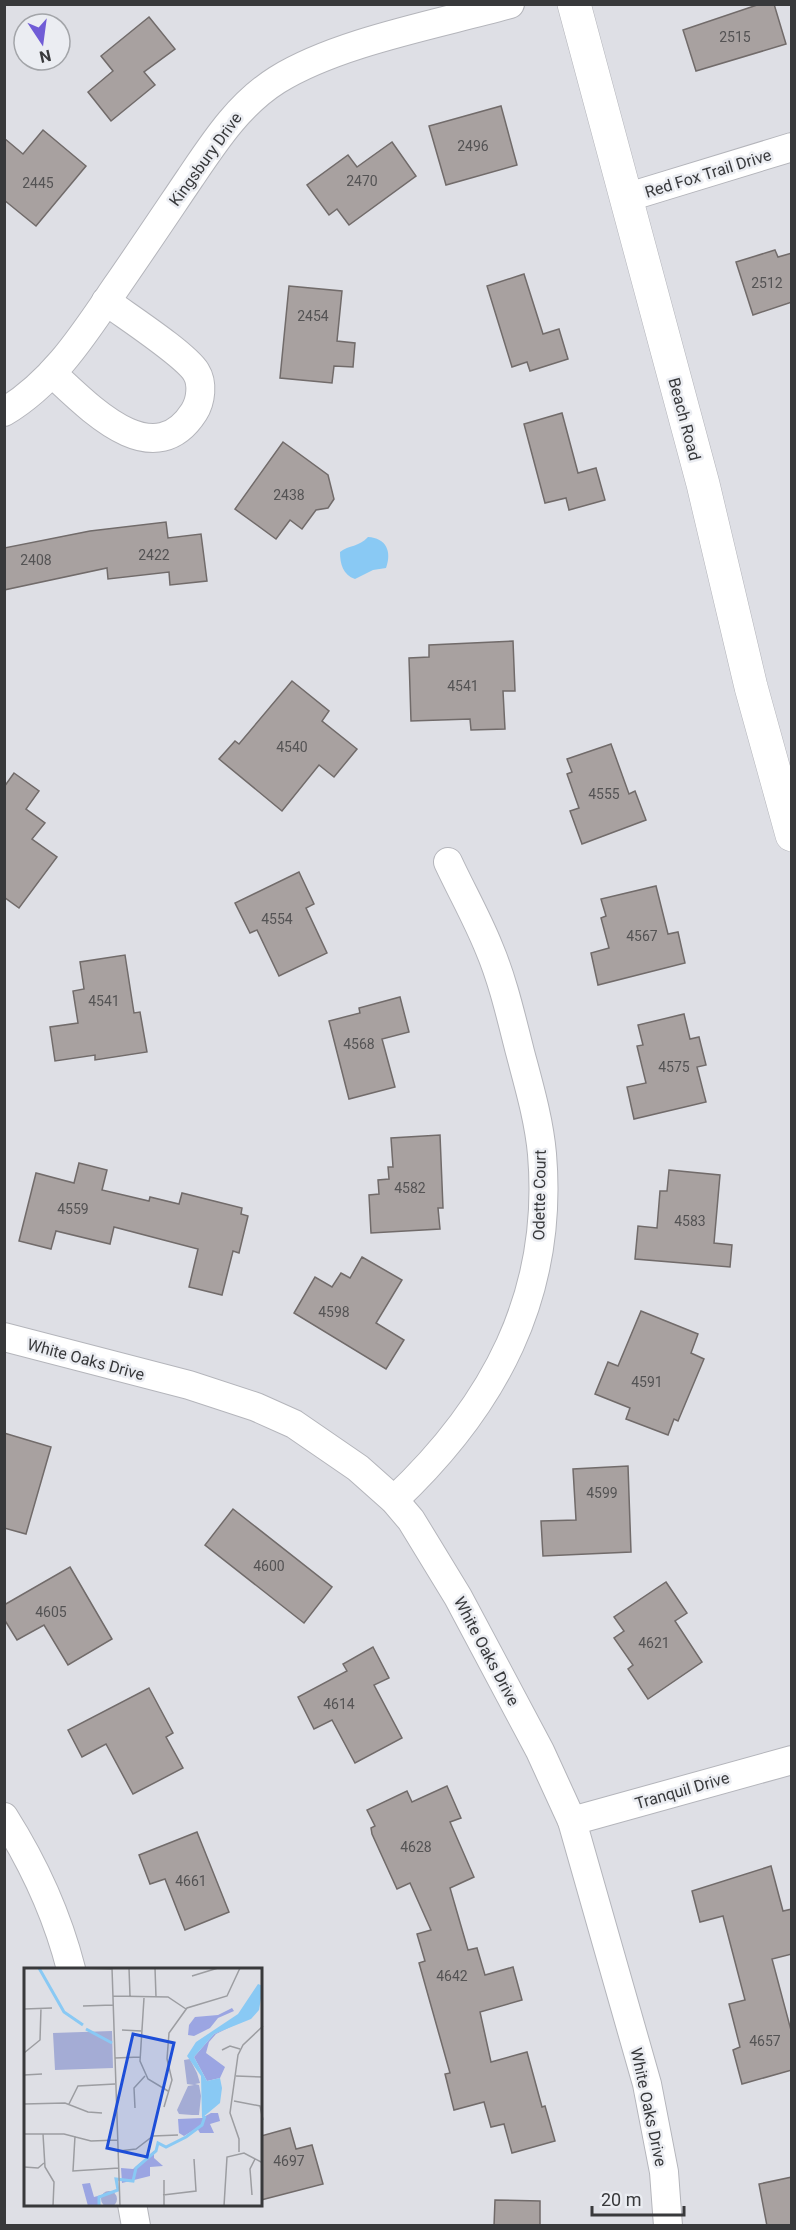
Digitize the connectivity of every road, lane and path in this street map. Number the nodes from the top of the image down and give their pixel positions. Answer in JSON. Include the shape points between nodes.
{"nodes":[{"id":1,"x":510,"y":4,"type":"edge"},
{"id":2,"x":574,"y":4,"type":"edge"},
{"id":3,"x":792,"y":147,"type":"edge"},
{"id":4,"x":625,"y":198,"type":"junction"},
{"id":5,"x":106,"y":301,"type":"junction"},
{"id":6,"x":52,"y":374,"type":"junction"},
{"id":7,"x":4,"y":412,"type":"edge"},
{"id":8,"x":792,"y":835,"type":"edge"},
{"id":9,"x":448,"y":862,"type":"dead end"},
{"id":10,"x":4,"y":1337,"type":"edge"},
{"id":11,"x":394,"y":1500,"type":"junction"},
{"id":12,"x":792,"y":1760,"type":"edge"},
{"id":13,"x":4,"y":1817,"type":"edge"},
{"id":14,"x":572,"y":1821,"type":"junction"},
{"id":15,"x":71,"y":1968,"type":"edge"},
{"id":16,"x":132,"y":2206,"type":"edge"},
{"id":17,"x":136,"y":2226,"type":"edge"},
{"id":18,"x":668,"y":2226,"type":"edge"}],
"edges":[{"from":1,"to":5,"type":"street","name":"Kingsbury Drive","via":[[331,54],[276,80],[232,117]]},
{"from":2,"to":4,"type":"street","name":"Beach Road"},
{"from":3,"to":4,"type":"street","name":"Red Fox Trail Drive"},
{"from":4,"to":8,"type":"street","name":"Beach Road"},
{"from":5,"to":6,"type":"street","name":"Kingsbury Drive"},
{"from":5,"to":6,"type":"street","via":[[196,372],[201,393],[196,410],[183,426],[165,436],[150,440],[134,437],[88,406]]},
{"from":6,"to":7,"type":"street","name":"Kingsbury Drive"},
{"from":9,"to":11,"type":"street","name":"Odette Court","via":[[489,948],[527,1082],[542,1155],[541,1228],[532,1281],[501,1367],[452,1440]]},
{"from":10,"to":11,"type":"street","name":"White Oaks Drive","via":[[189,1385],[256,1407],[294,1424],[326,1445]]},
{"from":11,"to":14,"type":"street","name":"White Oaks Drive","via":[[417,1528],[453,1588],[540,1751]]},
{"from":12,"to":14,"type":"street","name":"Tranquil Drive"},
{"from":13,"to":15,"type":"street","via":[[40,1877]]},
{"from":14,"to":18,"type":"street","name":"White Oaks Drive","via":[[647,2084],[664,2172]]},
{"from":16,"to":17,"type":"street"}]}
